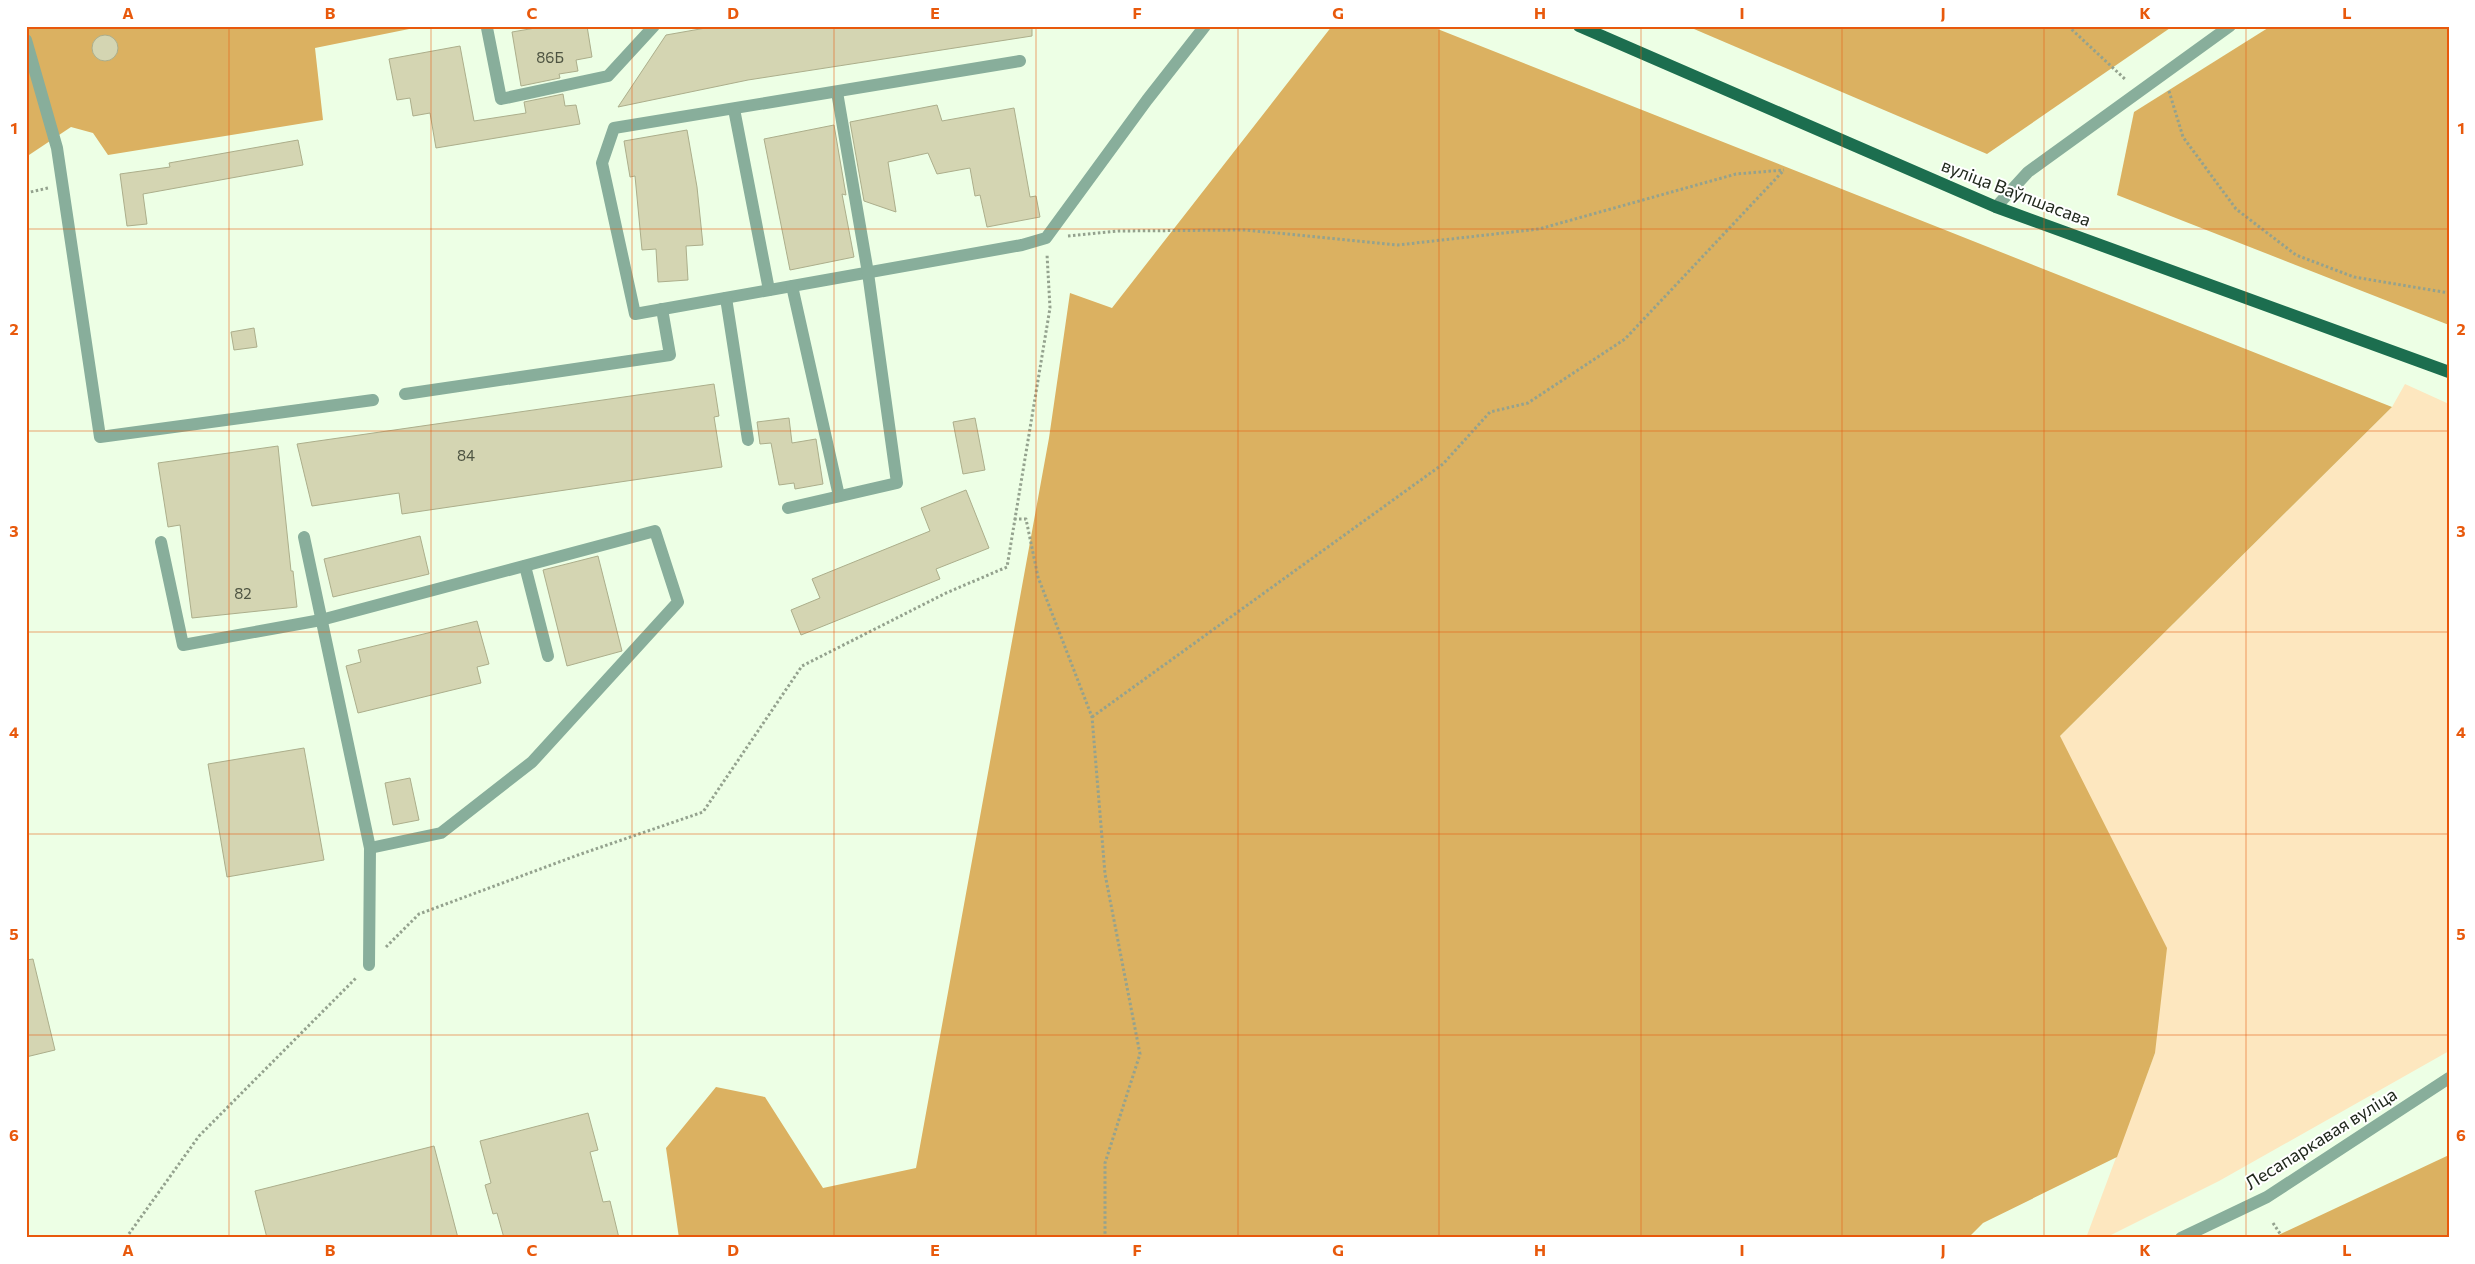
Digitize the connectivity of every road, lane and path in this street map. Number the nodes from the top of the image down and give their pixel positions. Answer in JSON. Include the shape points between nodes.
{"nodes":[{"id":1,"x":654,"y":26,"type":"edge"},
{"id":2,"x":1205,"y":26,"type":"edge"},
{"id":3,"x":1579,"y":26,"type":"edge"},
{"id":4,"x":2068,"y":26,"type":"edge"},
{"id":5,"x":2230,"y":26,"type":"edge"},
{"id":6,"x":487,"y":28,"type":"dead end"},
{"id":7,"x":26,"y":40,"type":"edge"},
{"id":8,"x":1020,"y":62,"type":"dead end"},
{"id":9,"x":2164,"y":74,"type":"junction"},
{"id":10,"x":2139,"y":91,"type":"junction"},
{"id":11,"x":837,"y":92,"type":"junction"},
{"id":12,"x":734,"y":109,"type":"junction"},
{"id":13,"x":1996,"y":207,"type":"junction"},
{"id":14,"x":1046,"y":238,"type":"junction"},
{"id":15,"x":868,"y":273,"type":"junction"},
{"id":16,"x":792,"y":286,"type":"junction"},
{"id":17,"x":769,"y":290,"type":"junction"},
{"id":18,"x":2449,"y":293,"type":"edge"},
{"id":19,"x":726,"y":298,"type":"junction"},
{"id":20,"x":662,"y":309,"type":"junction"},
{"id":21,"x":2449,"y":372,"type":"edge"},
{"id":22,"x":406,"y":394,"type":"dead end"},
{"id":23,"x":373,"y":400,"type":"dead end"},
{"id":24,"x":748,"y":440,"type":"dead end"},
{"id":25,"x":839,"y":496,"type":"junction"},
{"id":26,"x":788,"y":508,"type":"dead end"},
{"id":27,"x":1014,"y":519,"type":"junction"},
{"id":28,"x":304,"y":537,"type":"dead end"},
{"id":29,"x":161,"y":542,"type":"dead end"},
{"id":30,"x":525,"y":566,"type":"junction"},
{"id":31,"x":321,"y":620,"type":"junction"},
{"id":32,"x":548,"y":656,"type":"dead end"},
{"id":33,"x":1092,"y":717,"type":"junction"},
{"id":34,"x":370,"y":848,"type":"junction"},
{"id":35,"x":369,"y":965,"type":"junction"},
{"id":36,"x":2449,"y":1078,"type":"edge"},
{"id":37,"x":2273,"y":1223,"type":"dead end"},
{"id":38,"x":126,"y":1238,"type":"edge"},
{"id":39,"x":1106,"y":1238,"type":"edge"},
{"id":40,"x":2181,"y":1238,"type":"edge"},
{"id":41,"x":2283,"y":1238,"type":"edge"}],
"edges":[{"from":1,"to":6,"type":"street","via":[[608,76],[501,99]]},
{"from":2,"to":14,"type":"street"},
{"from":3,"to":13,"type":"main road","name":"вуліца Ваўпшасава"},
{"from":4,"to":10,"type":"path"},
{"from":5,"to":9,"type":"street"},
{"from":7,"to":23,"type":"street","via":[[57,148],[100,437]]},
{"from":8,"to":11,"type":"street"},
{"from":9,"to":10,"type":"street"},
{"from":9,"to":18,"type":"path","via":[[2183,137],[2236,210],[2296,255],[2354,277]]},
{"from":10,"to":13,"type":"street","via":[[2028,172]]},
{"from":11,"to":12,"type":"street"},
{"from":11,"to":15,"type":"street"},
{"from":12,"to":17,"type":"street"},
{"from":12,"to":20,"type":"street","via":[[614,128],[602,163],[635,314]]},
{"from":13,"to":21,"type":"main road","name":"вуліца Ваўпшасава"},
{"from":14,"to":15,"type":"street"},
{"from":14,"to":27,"type":"path","via":[[1050,308]]},
{"from":14,"to":33,"type":"path","via":[[1119,231],[1246,230],[1398,245],[1539,229],[1736,174],[1784,170],[1625,339],[1528,403],[1490,412],[1443,464]]},
{"from":15,"to":16,"type":"street"},
{"from":15,"to":25,"type":"street","via":[[897,483]]},
{"from":16,"to":17,"type":"street"},
{"from":16,"to":25,"type":"street"},
{"from":17,"to":19,"type":"street"},
{"from":19,"to":20,"type":"street"},
{"from":19,"to":24,"type":"street"},
{"from":20,"to":22,"type":"street","via":[[670,355]]},
{"from":25,"to":26,"type":"street"},
{"from":27,"to":33,"type":"path","via":[[1026,519],[1038,577]]},
{"from":27,"to":35,"type":"path","via":[[1007,567],[946,593],[802,666],[703,812],[419,914]]},
{"from":28,"to":31,"type":"street"},
{"from":29,"to":31,"type":"street","via":[[183,645]]},
{"from":30,"to":31,"type":"street"},
{"from":30,"to":32,"type":"street"},
{"from":30,"to":34,"type":"street","via":[[655,531],[678,602],[532,762],[440,833]]},
{"from":31,"to":34,"type":"street"},
{"from":33,"to":39,"type":"path","via":[[1105,874],[1140,1054],[1105,1163]]},
{"from":34,"to":35,"type":"street"},
{"from":35,"to":38,"type":"path","via":[[200,1136]]},
{"from":36,"to":40,"type":"street","name":"Лесапаркавая вуліца","via":[[2267,1197]]},
{"from":37,"to":41,"type":"path"}]}
